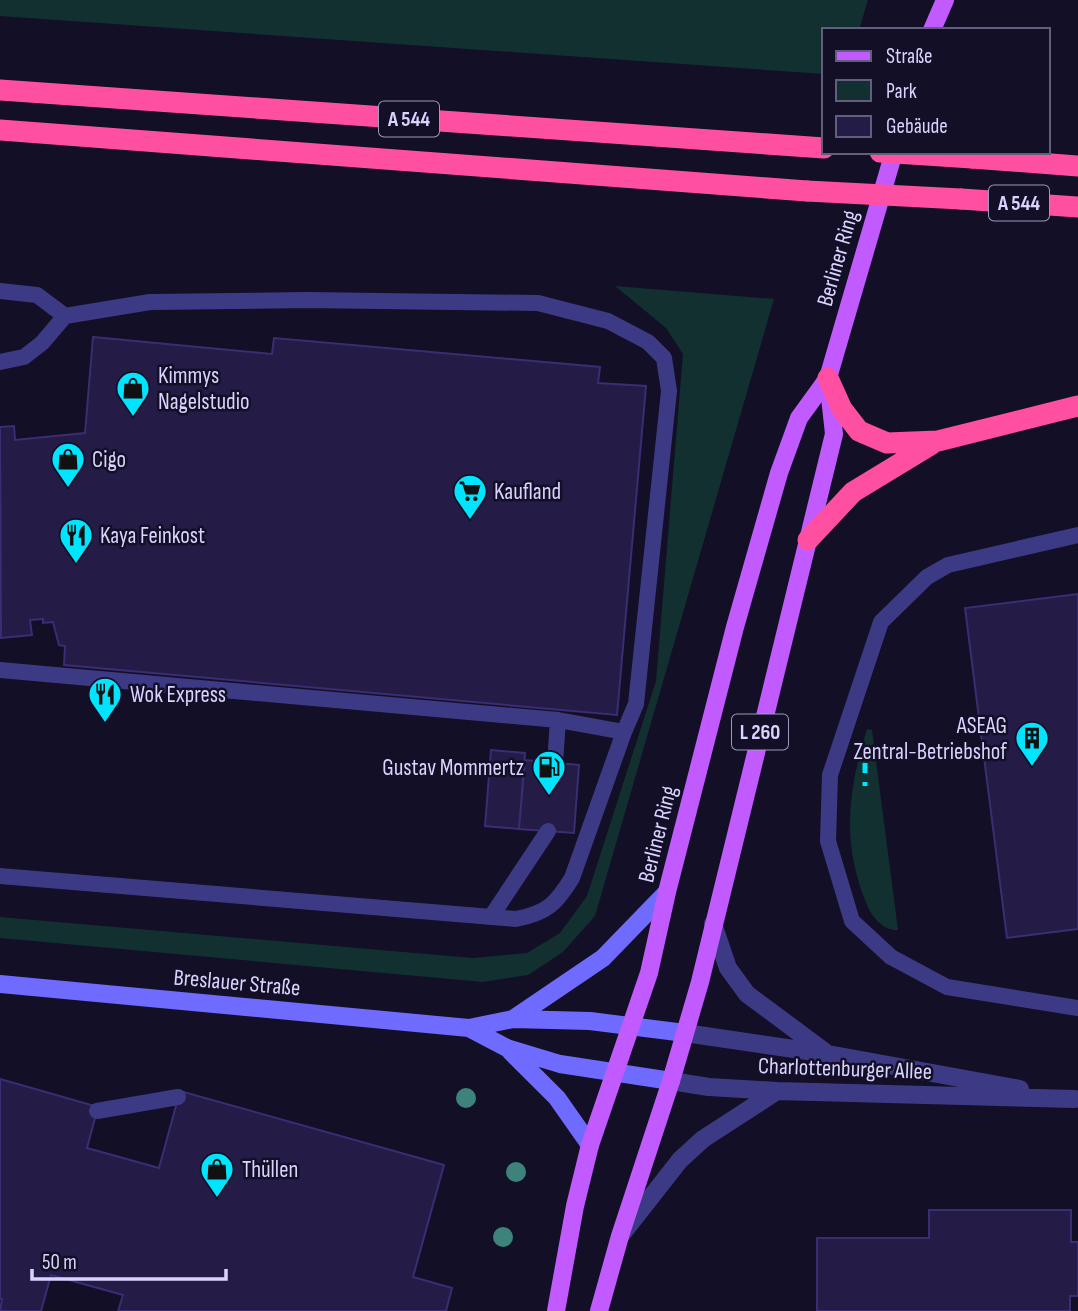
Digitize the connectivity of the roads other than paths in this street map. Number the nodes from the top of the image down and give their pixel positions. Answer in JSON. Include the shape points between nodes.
{"nodes":[{"id":1,"x":930,"y":0,"type":"edge"},
{"id":2,"x":945,"y":0,"type":"edge"},
{"id":3,"x":926,"y":28,"type":"edge"},
{"id":4,"x":933,"y":28,"type":"edge"},
{"id":5,"x":0,"y":90,"type":"edge"},
{"id":6,"x":0,"y":130,"type":"edge"},
{"id":7,"x":821,"y":148,"type":"edge"},
{"id":8,"x":893,"y":154,"type":"edge"},
{"id":9,"x":906,"y":154,"type":"edge"},
{"id":10,"x":1078,"y":166,"type":"edge"},
{"id":11,"x":1078,"y":207,"type":"edge"},
{"id":12,"x":0,"y":290,"type":"edge"},
{"id":13,"x":65,"y":316,"type":"junction"},
{"id":14,"x":0,"y":362,"type":"edge"},
{"id":15,"x":828,"y":378,"type":"junction"},
{"id":16,"x":1078,"y":406,"type":"edge"},
{"id":17,"x":938,"y":441,"type":"junction"},
{"id":18,"x":1078,"y":535,"type":"edge"},
{"id":19,"x":808,"y":540,"type":"junction"},
{"id":20,"x":0,"y":670,"type":"edge"},
{"id":21,"x":558,"y":720,"type":"junction"},
{"id":22,"x":624,"y":732,"type":"junction"},
{"id":23,"x":555,"y":763,"type":"dead end"},
{"id":24,"x":548,"y":831,"type":"dead end"},
{"id":25,"x":0,"y":876,"type":"edge"},
{"id":26,"x":667,"y":892,"type":"junction"},
{"id":27,"x":491,"y":916,"type":"junction"},
{"id":28,"x":713,"y":924,"type":"junction"},
{"id":29,"x":0,"y":984,"type":"edge"},
{"id":30,"x":1078,"y":1008,"type":"edge"},
{"id":31,"x":513,"y":1019,"type":"junction"},
{"id":32,"x":632,"y":1026,"type":"junction"},
{"id":33,"x":469,"y":1028,"type":"junction"},
{"id":34,"x":685,"y":1032,"type":"junction"},
{"id":35,"x":507,"y":1048,"type":"junction"},
{"id":36,"x":828,"y":1054,"type":"junction"},
{"id":37,"x":614,"y":1072,"type":"junction"},
{"id":38,"x":671,"y":1081,"type":"junction"},
{"id":39,"x":777,"y":1091,"type":"junction"},
{"id":40,"x":178,"y":1097,"type":"dead end"},
{"id":41,"x":1076,"y":1100,"type":"edge"},
{"id":42,"x":97,"y":1111,"type":"dead end"},
{"id":43,"x":590,"y":1145,"type":"junction"},
{"id":44,"x":620,"y":1236,"type":"junction"},
{"id":45,"x":556,"y":1311,"type":"edge"},
{"id":46,"x":599,"y":1311,"type":"edge"}],
"edges":[{"from":1,"to":3,"type":"main road"},
{"from":2,"to":4,"type":"main road"},
{"from":5,"to":7,"type":"highway","number":"A 544"},
{"from":6,"to":11,"type":"highway","number":"A 544","bridge":true},
{"from":8,"to":15,"type":"main road","name":"Berliner Ring","number":"L 260"},
{"from":9,"to":10,"type":"highway","number":"A 544","bridge":true},
{"from":12,"to":13,"type":"lane","via":[[37,295]]},
{"from":13,"to":14,"type":"lane","via":[[24,357]]},
{"from":13,"to":22,"type":"lane","via":[[150,302],[538,303],[608,321],[648,342],[664,358],[669,391],[636,704]]},
{"from":15,"to":17,"type":"highway","via":[[842,410],[859,431],[887,443]]},
{"from":15,"to":19,"type":"main road","name":"Berliner Ring","number":"L 260","via":[[834,434]]},
{"from":15,"to":26,"type":"main road","name":"Berliner Ring","number":"L 260","via":[[799,418],[779,473]]},
{"from":16,"to":17,"type":"highway"},
{"from":17,"to":19,"type":"highway","via":[[853,492]]},
{"from":18,"to":30,"type":"lane","via":[[948,565],[927,578],[881,622],[830,775],[828,841],[852,921],[891,957],[947,987]]},
{"from":19,"to":28,"type":"main road","name":"Berliner Ring","number":"L 260"},
{"from":20,"to":21,"type":"lane"},
{"from":21,"to":22,"type":"lane"},
{"from":21,"to":23,"type":"lane"},
{"from":22,"to":27,"type":"lane","via":[[572,878],[559,900],[537,915],[516,919]]},
{"from":24,"to":27,"type":"lane"},
{"from":25,"to":27,"type":"lane"},
{"from":26,"to":31,"type":"main road","via":[[603,958]]},
{"from":26,"to":32,"type":"main road","name":"Berliner Ring","number":"L 260"},
{"from":28,"to":34,"type":"main road","name":"Berliner Ring","number":"L 260"},
{"from":28,"to":36,"type":"street","via":[[728,968],[747,994]]},
{"from":29,"to":33,"type":"main road","name":"Breslauer Straße"},
{"from":31,"to":32,"type":"main road","name":"Breslauer Straße"},
{"from":31,"to":33,"type":"main road","name":"Breslauer Straße"},
{"from":32,"to":34,"type":"main road","name":"Breslauer Straße"},
{"from":32,"to":37,"type":"main road","name":"Berliner Ring","number":"L 260"},
{"from":33,"to":35,"type":"main road","name":"Breslauer Straße"},
{"from":34,"to":36,"type":"street","name":"Charlottenburger Allee"},
{"from":34,"to":38,"type":"main road","name":"Berliner Ring","number":"L 260"},
{"from":35,"to":37,"type":"main road","name":"Breslauer Straße"},
{"from":35,"to":43,"type":"main road","via":[[557,1098]]},
{"from":36,"to":41,"type":"street","name":"Charlottenburger Allee"},
{"from":37,"to":38,"type":"main road","name":"Charlottenburger Allee"},
{"from":37,"to":43,"type":"main road","name":"Berliner Ring","number":"L 260"},
{"from":38,"to":39,"type":"street","name":"Charlottenburger Allee"},
{"from":38,"to":44,"type":"main road","name":"Berliner Ring","number":"L 260"},
{"from":39,"to":41,"type":"street","name":"Charlottenburger Allee"},
{"from":39,"to":44,"type":"street","via":[[703,1139],[680,1160]]},
{"from":40,"to":42,"type":"lane"},
{"from":43,"to":45,"type":"main road","name":"Berliner Ring","number":"L 260"},
{"from":44,"to":46,"type":"main road","name":"Berliner Ring","number":"L 260"}]}
